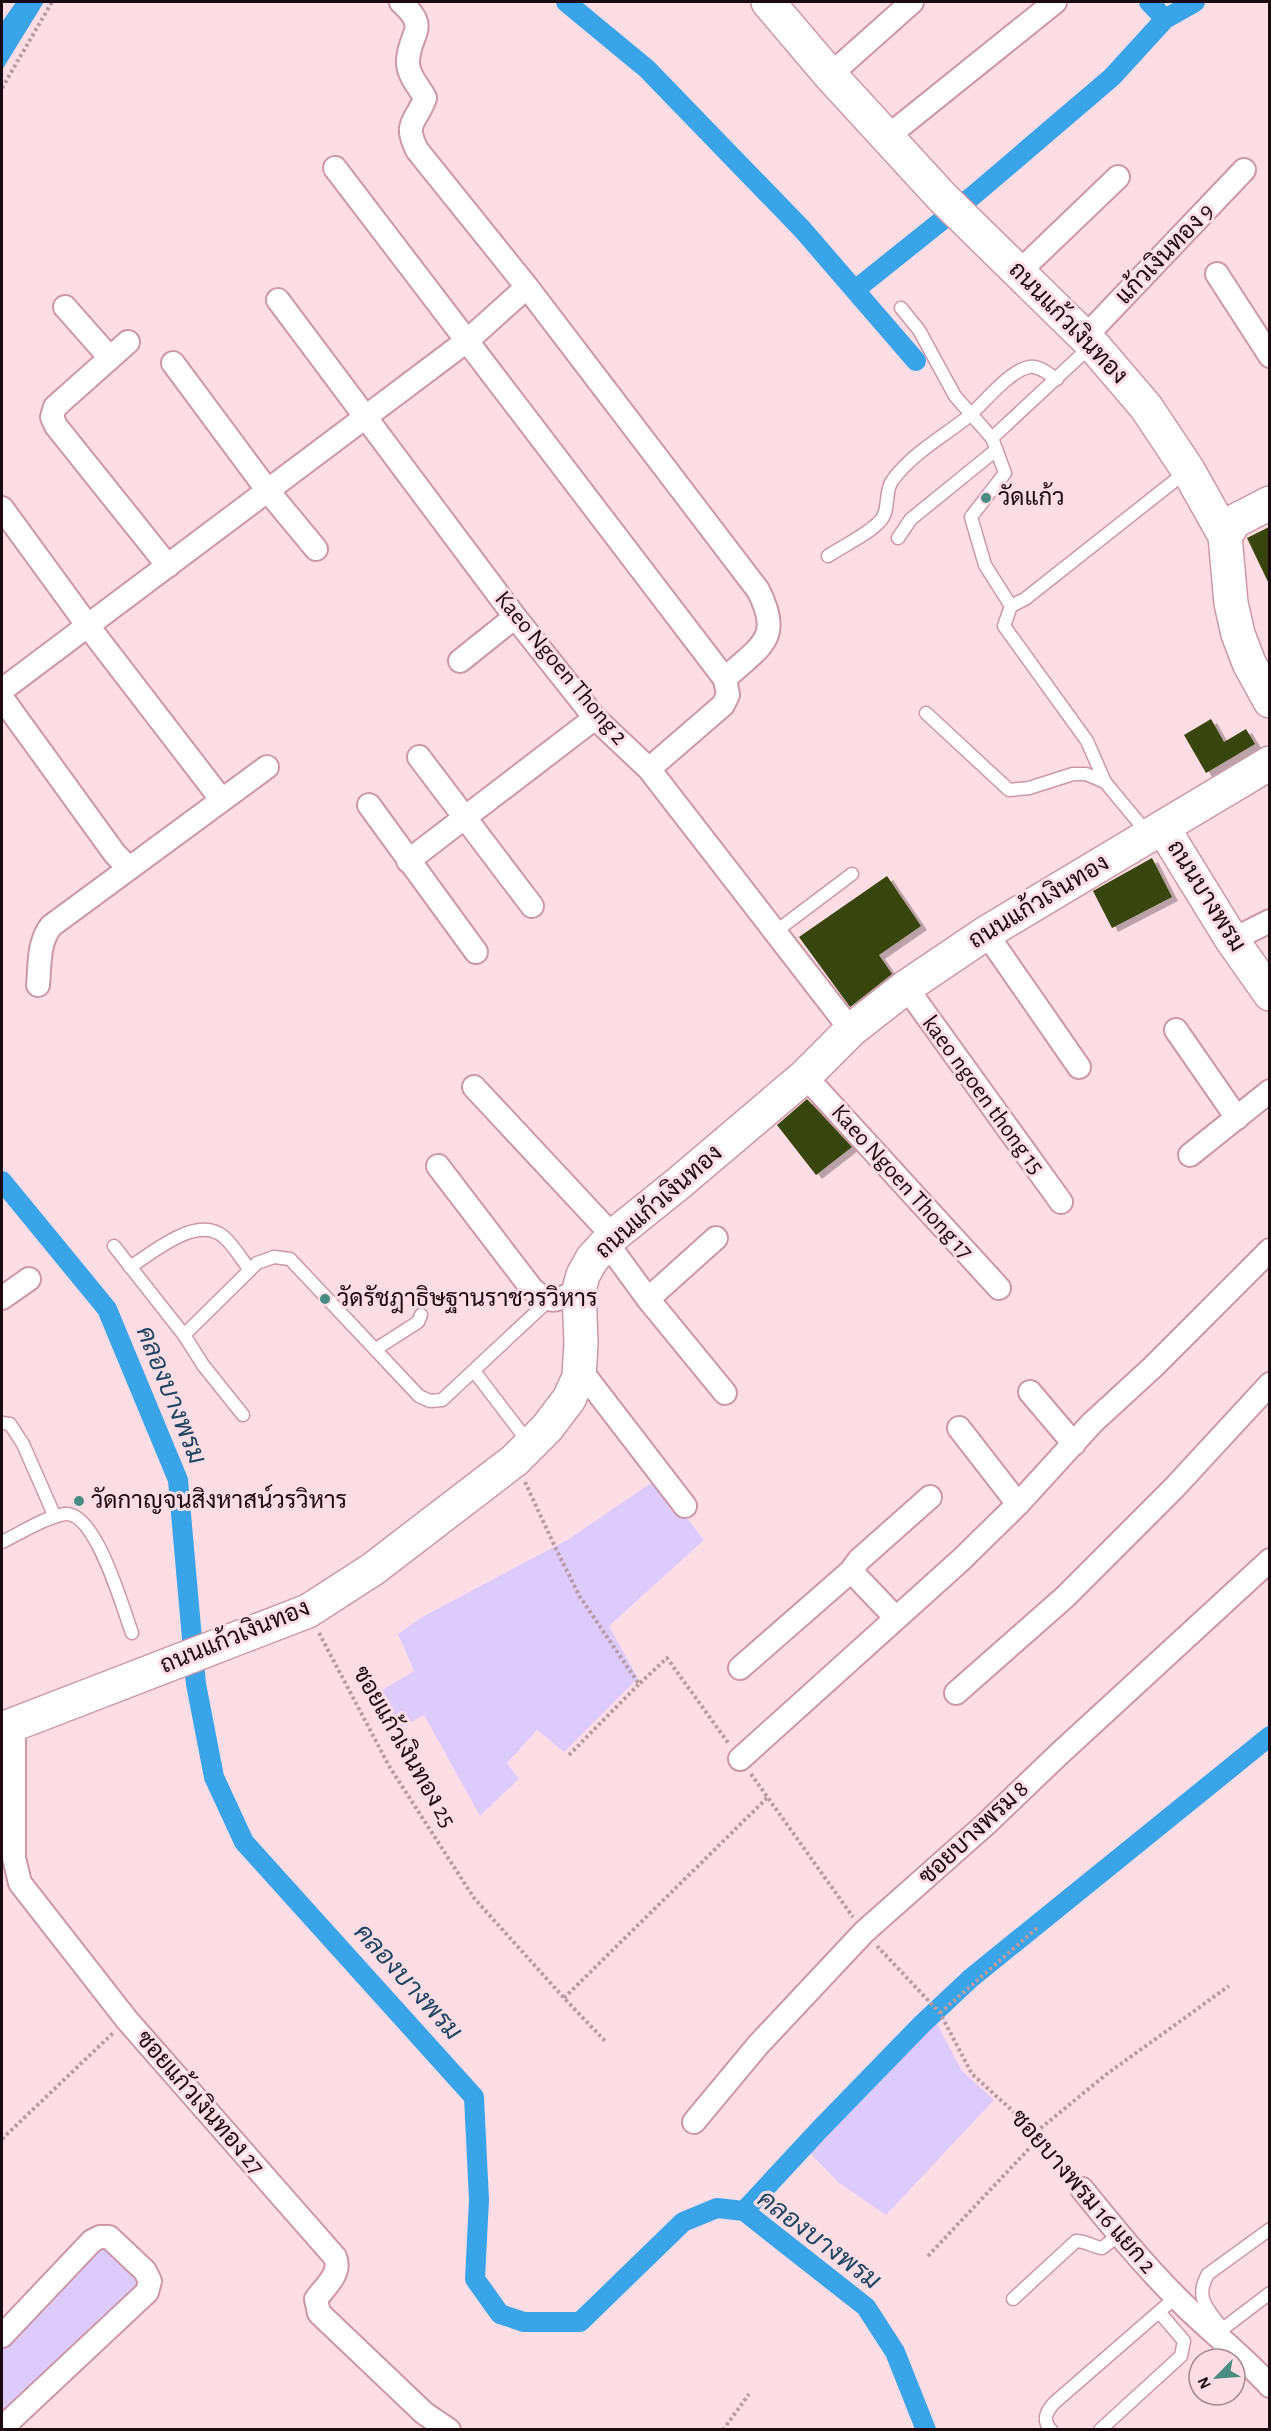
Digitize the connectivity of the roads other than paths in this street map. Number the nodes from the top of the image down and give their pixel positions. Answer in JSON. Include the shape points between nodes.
{"nodes":[{"id":1,"x":401,"y":2,"type":"edge"},
{"id":2,"x":768,"y":2,"type":"edge"},
{"id":3,"x":912,"y":2,"type":"edge"},
{"id":4,"x":1055,"y":2,"type":"edge"},
{"id":5,"x":830,"y":75,"type":"junction"},
{"id":6,"x":887,"y":137,"type":"junction"},
{"id":7,"x":335,"y":168,"type":"dead end"},
{"id":8,"x":1244,"y":170,"type":"dead end"},
{"id":9,"x":1118,"y":177,"type":"dead end"},
{"id":10,"x":1020,"y":271,"type":"junction"},
{"id":11,"x":1217,"y":274,"type":"dead end"},
{"id":12,"x":527,"y":288,"type":"junction"},
{"id":13,"x":278,"y":300,"type":"dead end"},
{"id":14,"x":65,"y":308,"type":"dead end"},
{"id":15,"x":902,"y":308,"type":"dead end"},
{"id":16,"x":468,"y":340,"type":"junction"},
{"id":17,"x":1089,"y":341,"type":"junction"},
{"id":18,"x":128,"y":342,"type":"dead end"},
{"id":19,"x":1269,"y":356,"type":"edge"},
{"id":20,"x":110,"y":358,"type":"junction"},
{"id":21,"x":173,"y":363,"type":"dead end"},
{"id":22,"x":1057,"y":379,"type":"junction"},
{"id":23,"x":970,"y":415,"type":"junction"},
{"id":24,"x":366,"y":418,"type":"junction"},
{"id":25,"x":994,"y":444,"type":"junction"},
{"id":26,"x":1188,"y":470,"type":"junction"},
{"id":27,"x":268,"y":491,"type":"junction"},
{"id":28,"x":1269,"y":502,"type":"edge"},
{"id":29,"x":2,"y":508,"type":"edge"},
{"id":30,"x":1225,"y":536,"type":"junction"},
{"id":31,"x":898,"y":538,"type":"dead end"},
{"id":32,"x":316,"y":549,"type":"dead end"},
{"id":33,"x":828,"y":556,"type":"dead end"},
{"id":34,"x":168,"y":566,"type":"junction"},
{"id":35,"x":1011,"y":606,"type":"junction"},
{"id":36,"x":515,"y":617,"type":"junction"},
{"id":37,"x":88,"y":626,"type":"junction"},
{"id":38,"x":460,"y":661,"type":"dead end"},
{"id":39,"x":725,"y":679,"type":"junction"},
{"id":40,"x":2,"y":690,"type":"edge"},
{"id":41,"x":2,"y":698,"type":"edge"},
{"id":42,"x":1269,"y":701,"type":"edge"},
{"id":43,"x":926,"y":713,"type":"dead end"},
{"id":44,"x":595,"y":718,"type":"junction"},
{"id":45,"x":419,"y":757,"type":"dead end"},
{"id":46,"x":1269,"y":763,"type":"edge"},
{"id":47,"x":267,"y":767,"type":"dead end"},
{"id":48,"x":649,"y":770,"type":"junction"},
{"id":49,"x":1105,"y":782,"type":"junction"},
{"id":50,"x":222,"y":799,"type":"junction"},
{"id":51,"x":369,"y":805,"type":"dead end"},
{"id":52,"x":463,"y":819,"type":"junction"},
{"id":53,"x":1156,"y":832,"type":"junction"},
{"id":54,"x":408,"y":861,"type":"junction"},
{"id":55,"x":129,"y":868,"type":"junction"},
{"id":56,"x":852,"y":874,"type":"dead end"},
{"id":57,"x":532,"y":906,"type":"dead end"},
{"id":58,"x":1269,"y":921,"type":"edge"},
{"id":59,"x":775,"y":932,"type":"junction"},
{"id":60,"x":986,"y":933,"type":"junction"},
{"id":61,"x":1232,"y":940,"type":"junction"},
{"id":62,"x":476,"y":952,"type":"dead end"},
{"id":63,"x":39,"y":985,"type":"dead end"},
{"id":64,"x":906,"y":987,"type":"junction"},
{"id":65,"x":1269,"y":994,"type":"edge"},
{"id":66,"x":851,"y":1030,"type":"junction"},
{"id":67,"x":1176,"y":1030,"type":"dead end"},
{"id":68,"x":1078,"y":1066,"type":"dead end"},
{"id":69,"x":805,"y":1076,"type":"junction"},
{"id":70,"x":474,"y":1087,"type":"dead end"},
{"id":71,"x":1269,"y":1091,"type":"edge"},
{"id":72,"x":1237,"y":1118,"type":"junction"},
{"id":73,"x":1190,"y":1155,"type":"dead end"},
{"id":74,"x":438,"y":1166,"type":"dead end"},
{"id":75,"x":1061,"y":1203,"type":"dead end"},
{"id":76,"x":716,"y":1238,"type":"dead end"},
{"id":77,"x":610,"y":1239,"type":"junction"},
{"id":78,"x":114,"y":1246,"type":"dead end"},
{"id":79,"x":1269,"y":1250,"type":"edge"},
{"id":80,"x":130,"y":1267,"type":"junction"},
{"id":81,"x":250,"y":1270,"type":"junction"},
{"id":82,"x":29,"y":1279,"type":"dead end"},
{"id":83,"x":999,"y":1288,"type":"dead end"},
{"id":84,"x":579,"y":1290,"type":"junction"},
{"id":85,"x":2,"y":1298,"type":"edge"},
{"id":86,"x":648,"y":1299,"type":"junction"},
{"id":87,"x":548,"y":1301,"type":"junction"},
{"id":88,"x":421,"y":1315,"type":"dead end"},
{"id":89,"x":184,"y":1335,"type":"junction"},
{"id":90,"x":375,"y":1349,"type":"junction"},
{"id":91,"x":579,"y":1368,"type":"junction"},
{"id":92,"x":474,"y":1371,"type":"junction"},
{"id":93,"x":1269,"y":1384,"type":"edge"},
{"id":94,"x":1030,"y":1392,"type":"dead end"},
{"id":95,"x":725,"y":1393,"type":"dead end"},
{"id":96,"x":243,"y":1415,"type":"dead end"},
{"id":97,"x":2,"y":1423,"type":"edge"},
{"id":98,"x":959,"y":1428,"type":"dead end"},
{"id":99,"x":1074,"y":1444,"type":"junction"},
{"id":100,"x":523,"y":1452,"type":"junction"},
{"id":101,"x":930,"y":1497,"type":"dead end"},
{"id":102,"x":1018,"y":1503,"type":"junction"},
{"id":103,"x":684,"y":1506,"type":"dead end"},
{"id":104,"x":55,"y":1517,"type":"junction"},
{"id":105,"x":2,"y":1542,"type":"edge"},
{"id":106,"x":851,"y":1571,"type":"junction"},
{"id":107,"x":1264,"y":1575,"type":"edge"},
{"id":108,"x":896,"y":1618,"type":"junction"},
{"id":109,"x":132,"y":1633,"type":"dead end"},
{"id":110,"x":740,"y":1668,"type":"dead end"},
{"id":111,"x":956,"y":1693,"type":"dead end"},
{"id":112,"x":8,"y":1727,"type":"edge"},
{"id":113,"x":740,"y":1759,"type":"road end"},
{"id":114,"x":694,"y":2122,"type":"dead end"},
{"id":115,"x":1082,"y":2189,"type":"road end"},
{"id":116,"x":1269,"y":2229,"type":"edge"},
{"id":117,"x":1119,"y":2235,"type":"junction"},
{"id":118,"x":1269,"y":2293,"type":"edge"},
{"id":119,"x":1176,"y":2296,"type":"junction"},
{"id":120,"x":1013,"y":2299,"type":"dead end"},
{"id":121,"x":1160,"y":2313,"type":"junction"},
{"id":122,"x":1218,"y":2331,"type":"junction"},
{"id":123,"x":2,"y":2336,"type":"edge"},
{"id":124,"x":1269,"y":2386,"type":"edge"},
{"id":125,"x":2,"y":2428,"type":"edge"},
{"id":126,"x":449,"y":2430,"type":"edge"},
{"id":127,"x":1051,"y":2430,"type":"edge"},
{"id":128,"x":1100,"y":2430,"type":"edge"}],
"edges":[{"from":1,"to":12,"type":"street","via":[[416,23],[408,61],[410,75],[425,98],[411,124],[410,136]]},
{"from":2,"to":5,"type":"street","name":"ถนนแก้วเงินทอง"},
{"from":3,"to":5,"type":"street"},
{"from":4,"to":6,"type":"street"},
{"from":5,"to":6,"type":"street","name":"ถนนแก้วเงินทอง"},
{"from":6,"to":10,"type":"street","name":"ถนนแก้วเงินทอง","via":[[952,207]]},
{"from":7,"to":16,"type":"street"},
{"from":8,"to":17,"type":"street","name":"แก้วเงินทอง 9"},
{"from":9,"to":10,"type":"street"},
{"from":10,"to":17,"type":"street","name":"ถนนแก้วเงินทอง"},
{"from":11,"to":19,"type":"street"},
{"from":12,"to":16,"type":"street"},
{"from":12,"to":39,"type":"street","via":[[758,590],[770,622],[767,638]]},
{"from":13,"to":24,"type":"street","name":"Kaeo Ngoen Thong 2"},
{"from":14,"to":20,"type":"street"},
{"from":15,"to":23,"type":"lane"},
{"from":16,"to":24,"type":"street"},
{"from":16,"to":39,"type":"street"},
{"from":17,"to":22,"type":"lane"},
{"from":17,"to":26,"type":"street","name":"ถนนแก้วเงินทอง","via":[[1146,406]]},
{"from":18,"to":20,"type":"street"},
{"from":20,"to":34,"type":"street","via":[[55,407],[52,417]]},
{"from":21,"to":27,"type":"street"},
{"from":22,"to":23,"type":"lane","via":[[1037,366],[1027,367],[1016,372]]},
{"from":22,"to":25,"type":"lane"},
{"from":23,"to":25,"type":"lane"},
{"from":23,"to":33,"type":"lane","via":[[909,462],[891,482],[883,518],[876,525]]},
{"from":24,"to":27,"type":"street"},
{"from":24,"to":36,"type":"street","name":"Kaeo Ngoen Thong 2"},
{"from":25,"to":31,"type":"lane","via":[[911,519]]},
{"from":25,"to":35,"type":"lane","via":[[1005,473],[971,517],[985,565]]},
{"from":26,"to":30,"type":"street","name":"ถนนแก้วเงินทอง"},
{"from":26,"to":35,"type":"lane"},
{"from":27,"to":32,"type":"street"},
{"from":27,"to":34,"type":"street"},
{"from":28,"to":30,"type":"street","via":[[1235,521]]},
{"from":29,"to":37,"type":"street"},
{"from":30,"to":42,"type":"street","name":"ถนนแก้วเงินทอง","via":[[1238,634]]},
{"from":34,"to":37,"type":"street"},
{"from":35,"to":49,"type":"lane","via":[[1004,626],[1087,741]]},
{"from":36,"to":38,"type":"street"},
{"from":36,"to":44,"type":"street","name":"Kaeo Ngoen Thong 2"},
{"from":37,"to":40,"type":"street"},
{"from":37,"to":50,"type":"street"},
{"from":39,"to":48,"type":"street","via":[[728,695],[723,705]]},
{"from":41,"to":55,"type":"street"},
{"from":43,"to":49,"type":"lane","via":[[1009,790],[1073,774],[1086,774]]},
{"from":44,"to":48,"type":"street","name":"Kaeo Ngoen Thong 2"},
{"from":44,"to":52,"type":"street"},
{"from":45,"to":52,"type":"street"},
{"from":46,"to":53,"type":"street","name":"ถนนแก้วเงินทอง"},
{"from":47,"to":50,"type":"street"},
{"from":48,"to":59,"type":"street","name":"Kaeo Ngoen Thong 2"},
{"from":49,"to":53,"type":"lane","via":[[1141,823]]},
{"from":50,"to":55,"type":"street"},
{"from":51,"to":54,"type":"street"},
{"from":52,"to":54,"type":"street"},
{"from":52,"to":57,"type":"street"},
{"from":53,"to":60,"type":"street","name":"ถนนแก้วเงินทอง"},
{"from":53,"to":61,"type":"street","name":"ถนนบางพรม"},
{"from":54,"to":62,"type":"street"},
{"from":55,"to":63,"type":"street","via":[[51,926],[40,952]]},
{"from":56,"to":59,"type":"lane"},
{"from":58,"to":61,"type":"street"},
{"from":59,"to":66,"type":"street","name":"Kaeo Ngoen Thong 2"},
{"from":60,"to":64,"type":"street","name":"ถนนแก้วเงินทอง"},
{"from":60,"to":68,"type":"street"},
{"from":61,"to":65,"type":"street","name":"ถนนบางพรม"},
{"from":64,"to":66,"type":"street","name":"ถนนแก้วเงินทอง"},
{"from":64,"to":75,"type":"street","name":"kaeo ngoen thong 15"},
{"from":66,"to":69,"type":"street","name":"ถนนแก้วเงินทอง"},
{"from":67,"to":72,"type":"street"},
{"from":69,"to":77,"type":"street","name":"ถนนแก้วเงินทอง"},
{"from":69,"to":83,"type":"street","name":"Kaeo Ngoen Thong 17"},
{"from":70,"to":77,"type":"street"},
{"from":71,"to":72,"type":"street"},
{"from":72,"to":73,"type":"street"},
{"from":74,"to":87,"type":"street","via":[[532,1289]]},
{"from":76,"to":86,"type":"street"},
{"from":77,"to":84,"type":"street","name":"ถนนแก้วเงินทอง","via":[[592,1259]]},
{"from":77,"to":86,"type":"street"},
{"from":78,"to":80,"type":"lane"},
{"from":79,"to":99,"type":"street"},
{"from":80,"to":81,"type":"lane","via":[[191,1230],[209,1230],[224,1237]]},
{"from":80,"to":89,"type":"lane"},
{"from":81,"to":89,"type":"lane"},
{"from":81,"to":90,"type":"lane","via":[[274,1257],[290,1259]]},
{"from":82,"to":85,"type":"street"},
{"from":84,"to":87,"type":"street"},
{"from":84,"to":91,"type":"street","name":"ถนนแก้วเงินทอง"},
{"from":86,"to":95,"type":"street"},
{"from":87,"to":92,"type":"lane"},
{"from":88,"to":90,"type":"lane","via":[[418,1322]]},
{"from":89,"to":96,"type":"lane","via":[[202,1365]]},
{"from":90,"to":92,"type":"lane","via":[[419,1396],[430,1401],[442,1400]]},
{"from":91,"to":100,"type":"street","name":"ถนนแก้วเงินทอง","via":[[569,1400]]},
{"from":91,"to":103,"type":"street"},
{"from":92,"to":100,"type":"lane"},
{"from":93,"to":111,"type":"street","via":[[1174,1488],[1065,1597]]},
{"from":94,"to":99,"type":"street"},
{"from":97,"to":104,"type":"lane","via":[[10,1424],[23,1444]]},
{"from":98,"to":102,"type":"street"},
{"from":99,"to":102,"type":"street"},
{"from":100,"to":112,"type":"street","name":"ถนนแก้วเงินทอง","via":[[373,1569],[308,1611]]},
{"from":101,"to":106,"type":"street"},
{"from":102,"to":108,"type":"street"},
{"from":104,"to":105,"type":"lane"},
{"from":104,"to":109,"type":"lane","via":[[67,1514],[80,1518],[98,1540]]},
{"from":106,"to":108,"type":"street"},
{"from":106,"to":110,"type":"street"},
{"from":107,"to":114,"type":"street","name":"ซอยบางพรม 8","via":[[864,1932],[758,2045]]},
{"from":108,"to":113,"type":"street"},
{"from":112,"to":126,"type":"street","name":"ซอยแก้วเงินทอง 27","via":[[14,1858],[20,1884],[127,2020],[335,2257],[337,2271],[316,2299],[319,2313],[424,2413]]},
{"from":115,"to":117,"type":"street","name":"ซอยบางพรม 16 แยก 2"},
{"from":116,"to":122,"type":"lane","via":[[1208,2274],[1201,2285],[1202,2299]]},
{"from":117,"to":119,"type":"street","name":"ซอยบางพรม 16 แยก 2"},
{"from":117,"to":120,"type":"lane","via":[[1102,2248],[1076,2241]]},
{"from":118,"to":122,"type":"lane"},
{"from":119,"to":121,"type":"lane"},
{"from":119,"to":122,"type":"street","name":"ซอยบางพรม 16 แยก 2"},
{"from":121,"to":127,"type":"lane","via":[[1054,2403],[1046,2412]]},
{"from":121,"to":128,"type":"lane","via":[[1184,2341],[1181,2356]]},
{"from":122,"to":124,"type":"street","name":"ซอยบางพรม 16 แยก 2"},
{"from":123,"to":125,"type":"street","via":[[100,2237],[109,2237],[145,2271],[150,2281],[147,2292]]}]}
